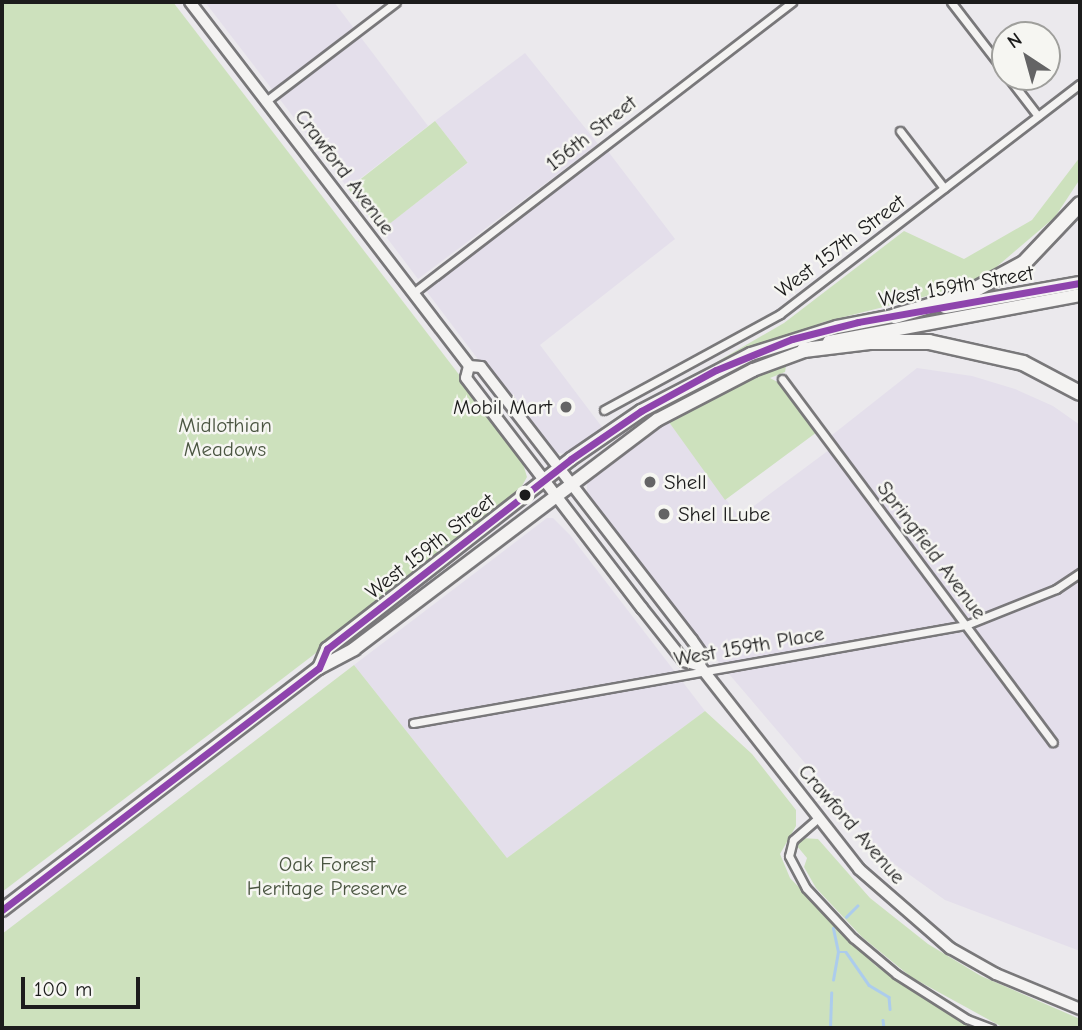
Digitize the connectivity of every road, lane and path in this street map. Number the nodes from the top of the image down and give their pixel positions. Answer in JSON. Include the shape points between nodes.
{"nodes":[{"id":1,"x":190,"y":2,"type":"edge"},
{"id":2,"x":396,"y":2,"type":"edge"},
{"id":3,"x":792,"y":2,"type":"edge"},
{"id":4,"x":951,"y":2,"type":"edge"},
{"id":5,"x":991,"y":54,"type":"edge"},
{"id":6,"x":1080,"y":84,"type":"edge"},
{"id":7,"x":1019,"y":91,"type":"edge"},
{"id":8,"x":266,"y":101,"type":"junction"},
{"id":9,"x":1038,"y":116,"type":"junction"},
{"id":10,"x":900,"y":131,"type":"dead end"},
{"id":11,"x":944,"y":188,"type":"junction"},
{"id":12,"x":1080,"y":204,"type":"edge"},
{"id":13,"x":1080,"y":283,"type":"edge"},
{"id":14,"x":413,"y":293,"type":"junction"},
{"id":15,"x":1080,"y":295,"type":"edge"},
{"id":16,"x":895,"y":316,"type":"junction"},
{"id":17,"x":804,"y":351,"type":"junction"},
{"id":18,"x":469,"y":366,"type":"junction"},
{"id":19,"x":782,"y":379,"type":"dead end"},
{"id":20,"x":1080,"y":393,"type":"edge"},
{"id":21,"x":604,"y":410,"type":"dead end"},
{"id":22,"x":559,"y":469,"type":"junction"},
{"id":23,"x":544,"y":481,"type":"junction"},
{"id":24,"x":570,"y":483,"type":"junction"},
{"id":25,"x":555,"y":495,"type":"junction"},
{"id":26,"x":1080,"y":573,"type":"edge"},
{"id":27,"x":966,"y":625,"type":"junction"},
{"id":28,"x":319,"y":668,"type":"junction"},
{"id":29,"x":702,"y":669,"type":"junction"},
{"id":30,"x":413,"y":723,"type":"dead end"},
{"id":31,"x":1053,"y":742,"type":"dead end"},
{"id":32,"x":817,"y":819,"type":"junction"},
{"id":33,"x":2,"y":910,"type":"edge"},
{"id":34,"x":1080,"y":1009,"type":"edge"},
{"id":35,"x":990,"y":1028,"type":"edge"}],
"edges":[{"from":1,"to":8,"type":"main road","name":"Crawford Avenue"},
{"from":2,"to":8,"type":"street"},
{"from":3,"to":14,"type":"street","name":"156th Street"},
{"from":4,"to":5,"type":"street"},
{"from":6,"to":9,"type":"street","name":"West 157th Street"},
{"from":7,"to":9,"type":"street"},
{"from":8,"to":14,"type":"main road","name":"Crawford Avenue"},
{"from":9,"to":11,"type":"street","name":"West 157th Street"},
{"from":10,"to":11,"type":"street"},
{"from":11,"to":21,"type":"street","name":"West 157th Street","via":[[780,314]]},
{"from":12,"to":16,"type":"highway","via":[[1061,229],[1014,269],[963,296]]},
{"from":13,"to":16,"type":"main road","name":"West 159th Street"},
{"from":14,"to":18,"type":"main road","name":"Crawford Avenue"},
{"from":15,"to":17,"type":"main road","name":"West 159th Street","via":[[873,332]]},
{"from":16,"to":22,"type":"main road","name":"West 159th Street","via":[[792,339],[728,364],[641,411]]},
{"from":17,"to":20,"type":"highway","via":[[870,342],[929,342],[1023,363]]},
{"from":17,"to":24,"type":"main road","name":"West 159th Street","via":[[753,370],[657,420]]},
{"from":18,"to":22,"type":"main road","name":"Crawford Avenue","via":[[481,367]]},
{"from":18,"to":23,"type":"main road","name":"Crawford Avenue","via":[[466,378]]},
{"from":19,"to":27,"type":"street","name":"Springfield Avenue"},
{"from":22,"to":23,"type":"main road","name":"West 159th Street"},
{"from":22,"to":24,"type":"main road","name":"Crawford Avenue"},
{"from":23,"to":25,"type":"main road","name":"Crawford Avenue"},
{"from":23,"to":28,"type":"main road","name":"West 159th Street","via":[[327,649]]},
{"from":24,"to":25,"type":"main road","name":"West 159th Street"},
{"from":24,"to":29,"type":"main road","name":"Crawford Avenue","via":[[692,640],[701,653]]},
{"from":25,"to":28,"type":"main road","name":"West 159th Street","via":[[354,649]]},
{"from":25,"to":29,"type":"main road","name":"Crawford Avenue","via":[[684,661]]},
{"from":26,"to":27,"type":"street","name":"West 159th Place","via":[[1056,589]]},
{"from":27,"to":29,"type":"street","name":"West 159th Place"},
{"from":27,"to":31,"type":"street","name":"Springfield Avenue"},
{"from":28,"to":33,"type":"main road","name":"West 159th Street"},
{"from":29,"to":30,"type":"street","name":"West 159th Place"},
{"from":29,"to":32,"type":"main road","name":"Crawford Avenue"},
{"from":32,"to":34,"type":"main road","name":"Crawford Avenue","via":[[859,869],[950,948],[996,974]]},
{"from":32,"to":35,"type":"street","via":[[793,840],[789,856],[806,888],[853,939],[896,974],[967,1019]]}]}
